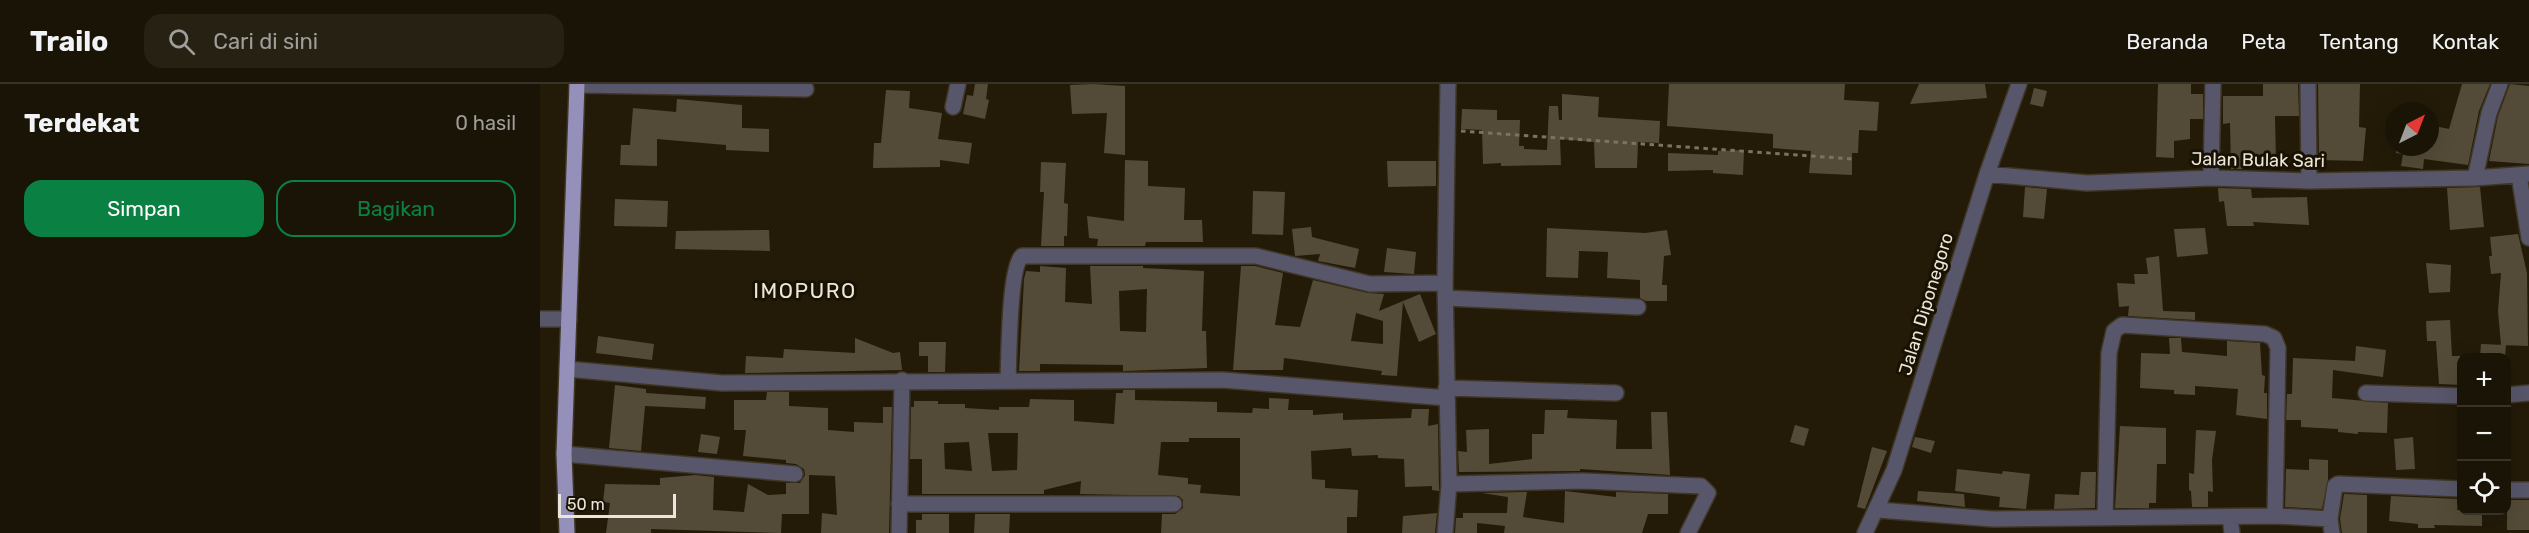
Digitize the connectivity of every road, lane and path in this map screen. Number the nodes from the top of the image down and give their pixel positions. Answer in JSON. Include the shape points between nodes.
{"nodes":[{"id":1,"x":577,"y":84,"type":"edge"},
{"id":2,"x":958,"y":84,"type":"edge"},
{"id":3,"x":1448,"y":84,"type":"edge"},
{"id":4,"x":2019,"y":84,"type":"edge"},
{"id":5,"x":2213,"y":84,"type":"edge"},
{"id":6,"x":2308,"y":84,"type":"edge"},
{"id":7,"x":2500,"y":84,"type":"edge"},
{"id":8,"x":806,"y":89,"type":"dead end"},
{"id":9,"x":953,"y":107,"type":"dead end"},
{"id":10,"x":1447,"y":129,"type":"junction"},
{"id":11,"x":1853,"y":159,"type":"dead end"},
{"id":12,"x":1987,"y":174,"type":"junction"},
{"id":13,"x":2524,"y":175,"type":"edge"},
{"id":14,"x":2211,"y":178,"type":"junction"},
{"id":15,"x":2475,"y":178,"type":"junction"},
{"id":16,"x":2309,"y":181,"type":"junction"},
{"id":17,"x":2529,"y":238,"type":"edge"},
{"id":18,"x":1446,"y":291,"type":"junction"},
{"id":19,"x":1638,"y":307,"type":"dead end"},
{"id":20,"x":540,"y":319,"type":"edge"},
{"id":21,"x":569,"y":319,"type":"junction"},
{"id":22,"x":567,"y":369,"type":"junction"},
{"id":23,"x":902,"y":380,"type":"junction"},
{"id":24,"x":1008,"y":380,"type":"junction"},
{"id":25,"x":1447,"y":393,"type":"junction"},
{"id":26,"x":1616,"y":393,"type":"dead end"},
{"id":27,"x":2366,"y":393,"type":"dead end"},
{"id":28,"x":2529,"y":393,"type":"edge"},
{"id":29,"x":2511,"y":395,"type":"edge"},
{"id":30,"x":2457,"y":396,"type":"edge"},
{"id":31,"x":564,"y":454,"type":"junction"},
{"id":32,"x":795,"y":474,"type":"dead end"},
{"id":33,"x":1449,"y":484,"type":"junction"},
{"id":34,"x":2457,"y":489,"type":"edge"},
{"id":35,"x":2511,"y":490,"type":"edge"},
{"id":36,"x":2529,"y":490,"type":"edge"},
{"id":37,"x":899,"y":504,"type":"junction"},
{"id":38,"x":1174,"y":504,"type":"dead end"},
{"id":39,"x":1878,"y":510,"type":"junction"},
{"id":40,"x":2275,"y":516,"type":"junction"},
{"id":41,"x":2230,"y":517,"type":"junction"},
{"id":42,"x":2105,"y":518,"type":"junction"},
{"id":43,"x":2150,"y":526,"type":"edge"},
{"id":44,"x":2331,"y":526,"type":"edge"},
{"id":45,"x":567,"y":533,"type":"edge"},
{"id":46,"x":899,"y":533,"type":"edge"},
{"id":47,"x":1445,"y":533,"type":"edge"},
{"id":48,"x":1688,"y":533,"type":"edge"},
{"id":49,"x":1865,"y":533,"type":"edge"},
{"id":50,"x":2232,"y":533,"type":"edge"}],
"edges":[{"from":1,"to":8,"type":"street"},
{"from":1,"to":21,"type":"main road"},
{"from":2,"to":9,"type":"street"},
{"from":3,"to":10,"type":"street"},
{"from":4,"to":12,"type":"street","name":"Jalan Diponegoro"},
{"from":5,"to":14,"type":"street"},
{"from":6,"to":16,"type":"street"},
{"from":7,"to":15,"type":"street","via":[[2489,113]]},
{"from":10,"to":11,"type":"path"},
{"from":10,"to":18,"type":"street"},
{"from":12,"to":14,"type":"street","name":"Jalan Bulak Sari","via":[[2087,183]]},
{"from":12,"to":39,"type":"street","name":"Jalan Diponegoro"},
{"from":13,"to":15,"type":"street","name":"Jalan Bulak Sari"},
{"from":13,"to":17,"type":"street"},
{"from":14,"to":16,"type":"street","name":"Jalan Bulak Sari"},
{"from":15,"to":16,"type":"street","name":"Jalan Bulak Sari"},
{"from":18,"to":19,"type":"street"},
{"from":18,"to":24,"type":"street","via":[[1370,284],[1256,256],[1022,256],[1016,261],[1012,291]]},
{"from":18,"to":25,"type":"street"},
{"from":20,"to":21,"type":"street"},
{"from":21,"to":22,"type":"main road"},
{"from":22,"to":23,"type":"street","via":[[722,382]]},
{"from":22,"to":31,"type":"main road"},
{"from":23,"to":24,"type":"street"},
{"from":23,"to":37,"type":"street"},
{"from":24,"to":25,"type":"street","via":[[1222,380]]},
{"from":25,"to":26,"type":"street"},
{"from":25,"to":33,"type":"street"},
{"from":27,"to":30,"type":"street"},
{"from":28,"to":29,"type":"street"},
{"from":31,"to":32,"type":"street"},
{"from":31,"to":45,"type":"main road"},
{"from":33,"to":47,"type":"street"},
{"from":33,"to":48,"type":"street","via":[[1583,481],[1701,486],[1708,493]]},
{"from":34,"to":44,"type":"street","via":[[2338,484]]},
{"from":35,"to":36,"type":"street"},
{"from":37,"to":38,"type":"street"},
{"from":37,"to":46,"type":"street"},
{"from":39,"to":42,"type":"street","via":[[1993,519]]},
{"from":39,"to":49,"type":"street","name":"Jalan Diponegoro"},
{"from":40,"to":41,"type":"street"},
{"from":40,"to":42,"type":"street","via":[[2278,348],[2274,338],[2265,334],[2122,325],[2114,330],[2109,353]]},
{"from":40,"to":44,"type":"street"},
{"from":41,"to":43,"type":"street"},
{"from":41,"to":50,"type":"street"},
{"from":42,"to":43,"type":"street"}]}
